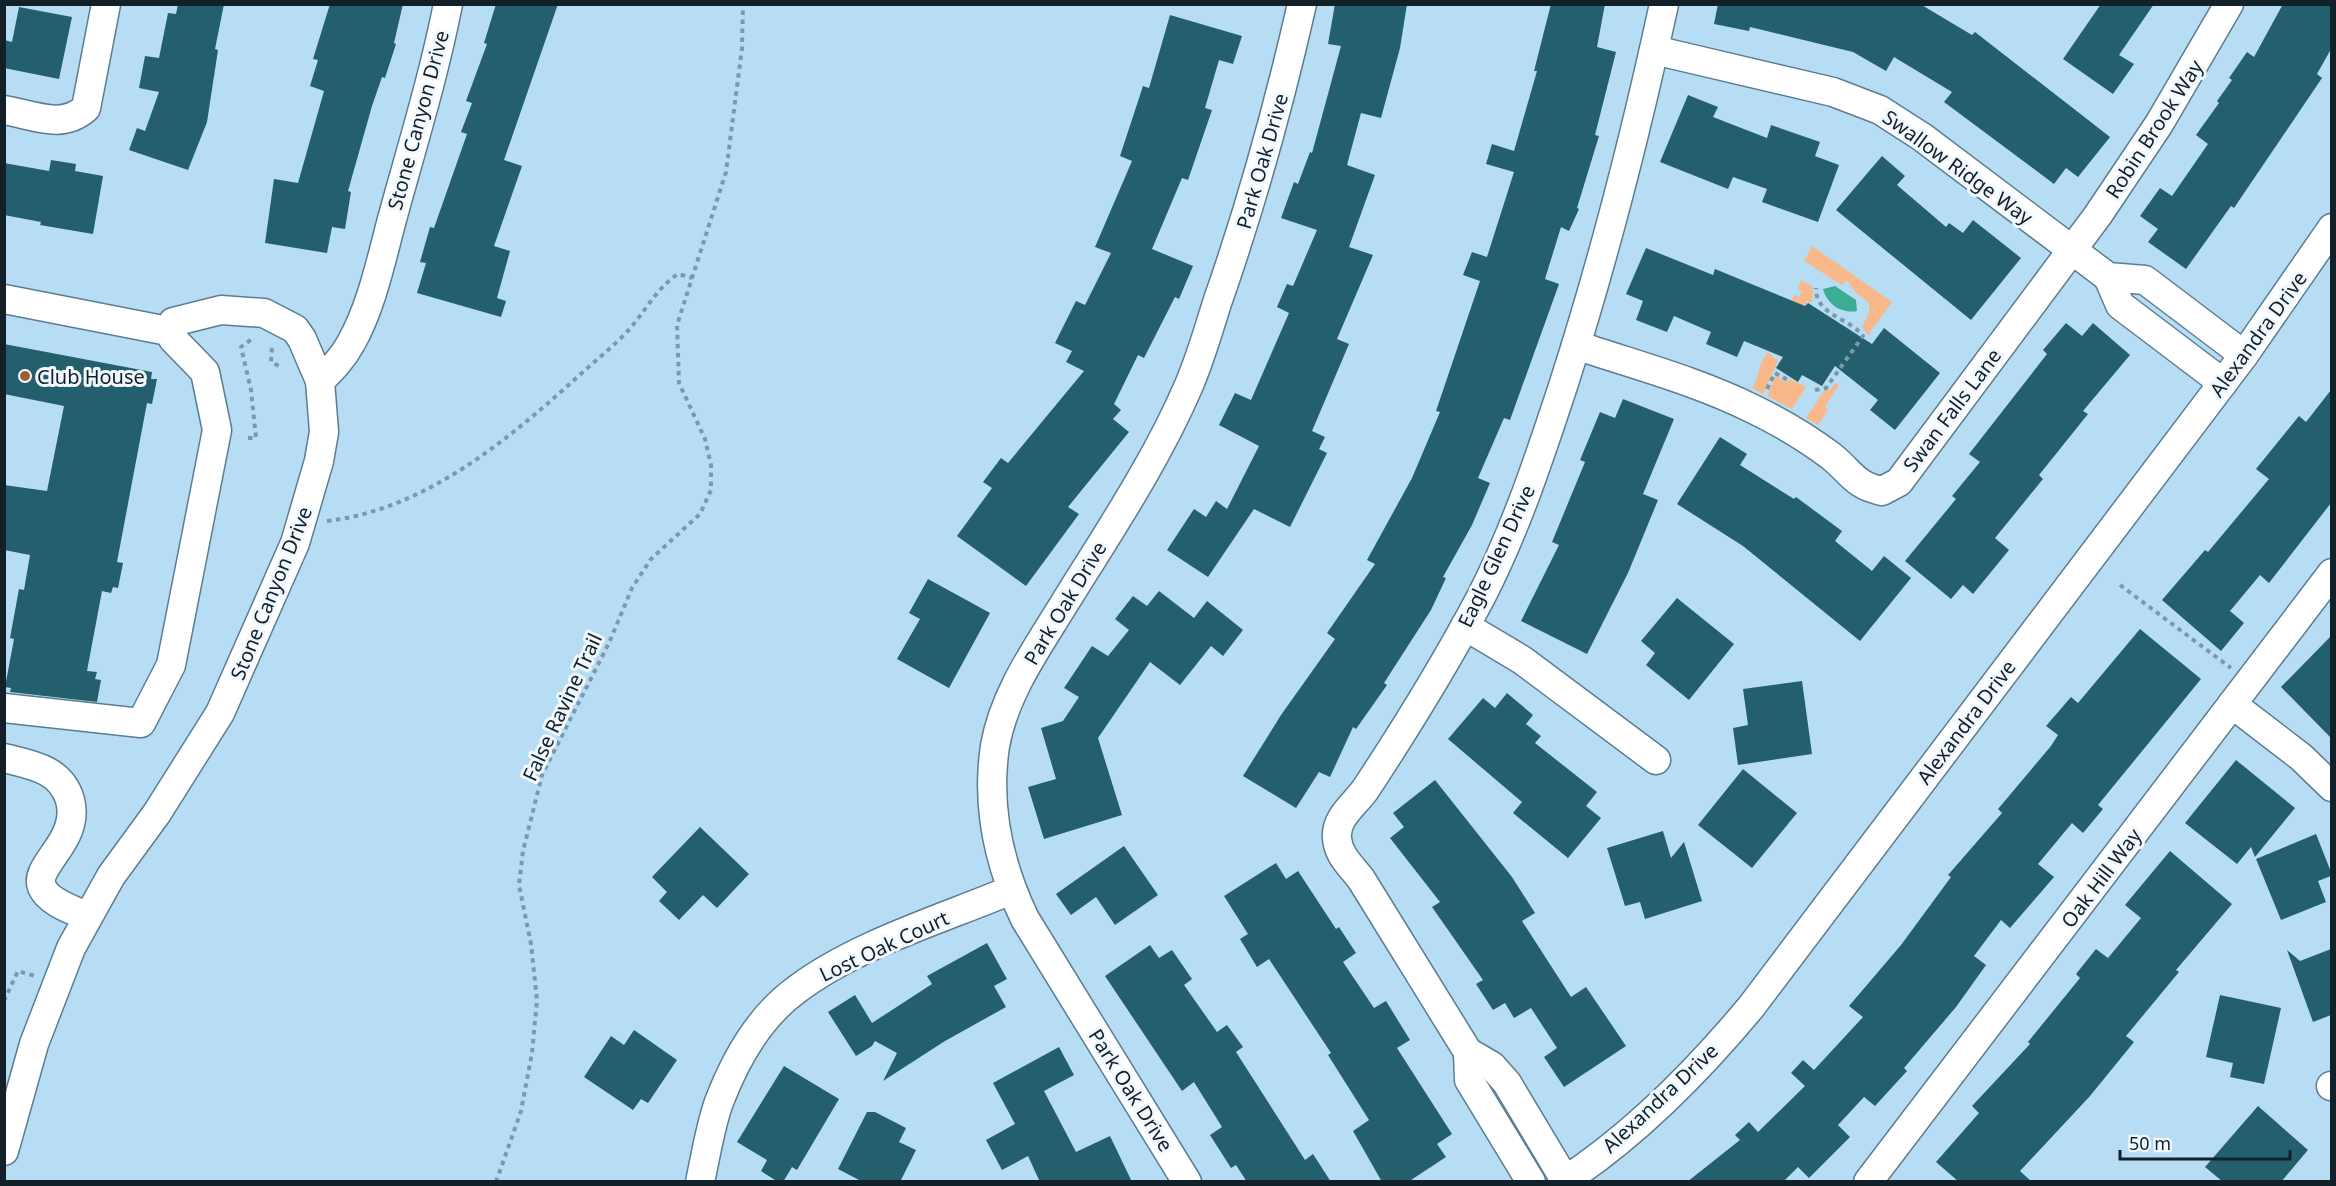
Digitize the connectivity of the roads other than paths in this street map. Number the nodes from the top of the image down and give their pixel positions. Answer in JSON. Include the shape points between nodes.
{"nodes":[{"id":1,"x":106,"y":4,"type":"edge"},
{"id":2,"x":448,"y":4,"type":"edge"},
{"id":3,"x":1302,"y":4,"type":"edge"},
{"id":4,"x":1664,"y":4,"type":"edge"},
{"id":5,"x":2229,"y":4,"type":"edge"},
{"id":6,"x":1654,"y":50,"type":"junction"},
{"id":7,"x":4,"y":110,"type":"edge"},
{"id":8,"x":2331,"y":228,"type":"edge"},
{"id":9,"x":2072,"y":250,"type":"junction"},
{"id":10,"x":2108,"y":277,"type":"junction"},
{"id":11,"x":4,"y":299,"type":"edge"},
{"id":12,"x":2181,"y":308,"type":"junction"},
{"id":13,"x":173,"y":332,"type":"junction"},
{"id":14,"x":2160,"y":336,"type":"junction"},
{"id":15,"x":1576,"y":345,"type":"junction"},
{"id":16,"x":2244,"y":355,"type":"junction"},
{"id":17,"x":320,"y":381,"type":"junction"},
{"id":18,"x":2223,"y":383,"type":"junction"},
{"id":19,"x":2331,"y":573,"type":"edge"},
{"id":20,"x":1465,"y":626,"type":"junction"},
{"id":21,"x":2232,"y":704,"type":"junction"},
{"id":22,"x":4,"y":708,"type":"edge"},
{"id":23,"x":4,"y":758,"type":"edge"},
{"id":24,"x":1656,"y":760,"type":"dead end"},
{"id":25,"x":2331,"y":787,"type":"edge"},
{"id":26,"x":1011,"y":890,"type":"junction"},
{"id":27,"x":87,"y":916,"type":"junction"},
{"id":28,"x":1468,"y":1053,"type":"junction"},
{"id":29,"x":1524,"y":1110,"type":"junction"},
{"id":30,"x":1497,"y":1127,"type":"junction"},
{"id":31,"x":4,"y":1151,"type":"edge"},
{"id":32,"x":1564,"y":1181,"type":"edge"},
{"id":33,"x":700,"y":1182,"type":"edge"},
{"id":34,"x":1187,"y":1182,"type":"edge"},
{"id":35,"x":1532,"y":1182,"type":"edge"},
{"id":36,"x":1868,"y":1182,"type":"edge"}],
"edges":[{"from":1,"to":7,"type":"street","via":[[86,108],[63,122]]},
{"from":2,"to":17,"type":"street","name":"Stone Canyon Drive","via":[[436,60],[362,318],[339,362]]},
{"from":3,"to":26,"type":"street","name":"Park Oak Drive","via":[[1282,93],[1240,238],[1190,383],[1145,473],[1028,663],[1007,705],[996,744],[992,782],[997,836]]},
{"from":4,"to":6,"type":"street","name":"Eagle Glen Drive"},
{"from":5,"to":9,"type":"street","name":"Robin Brook Way","via":[[2159,124]]},
{"from":6,"to":9,"type":"street","name":"Swallow Ridge Way","via":[[1833,92],[1880,110]]},
{"from":6,"to":15,"type":"street","name":"Eagle Glen Drive","via":[[1618,202]]},
{"from":8,"to":16,"type":"street","name":"Alexandra Drive"},
{"from":9,"to":10,"type":"street","name":"Swallow Ridge Way"},
{"from":9,"to":15,"type":"street","name":"Swan Falls Lane","via":[[1899,482],[1882,491],[1863,487],[1808,440],[1752,408],[1697,385]]},
{"from":10,"to":12,"type":"street","via":[[2145,280]]},
{"from":10,"to":14,"type":"street","name":"Swallow Ridge Way","via":[[2120,305]]},
{"from":11,"to":13,"type":"street"},
{"from":12,"to":14,"type":"street"},
{"from":12,"to":16,"type":"street"},
{"from":13,"to":17,"type":"street","via":[[173,322],[221,310],[270,315],[295,329]]},
{"from":13,"to":22,"type":"street","via":[[173,339],[205,372],[217,430],[171,665],[141,723]]},
{"from":14,"to":18,"type":"street","name":"Swallow Ridge Way"},
{"from":15,"to":20,"type":"street","name":"Eagle Glen Drive","via":[[1526,495]]},
{"from":16,"to":18,"type":"street","name":"Alexandra Drive"},
{"from":17,"to":27,"type":"street","name":"Stone Canyon Drive","via":[[324,432],[305,515],[281,579],[220,713]]},
{"from":18,"to":32,"type":"street","name":"Alexandra Drive","via":[[1751,1007],[1675,1090]]},
{"from":19,"to":21,"type":"street","name":"Oak Hill Way"},
{"from":20,"to":24,"type":"street","via":[[1522,660]]},
{"from":20,"to":28,"type":"street","name":"Eagle Glen Drive","via":[[1364,792],[1343,817],[1336,836],[1341,854]]},
{"from":21,"to":25,"type":"street","via":[[2301,757]]},
{"from":21,"to":36,"type":"street","name":"Oak Hill Way"},
{"from":23,"to":27,"type":"street","via":[[48,770],[69,795],[69,832],[44,867],[40,880],[43,890],[53,899]]},
{"from":26,"to":33,"type":"street","name":"Lost Oak Court","via":[[862,952],[794,991],[748,1042],[732,1074],[719,1103]]},
{"from":26,"to":34,"type":"street","name":"Park Oak Drive"},
{"from":27,"to":31,"type":"street","name":"Stone Canyon Drive","via":[[34,1044]]},
{"from":28,"to":29,"type":"street","name":"Eagle Glen Drive","via":[[1492,1066]]},
{"from":28,"to":30,"type":"street","name":"Eagle Glen Drive","via":[[1469,1080]]},
{"from":29,"to":30,"type":"street"},
{"from":29,"to":32,"type":"street","name":"Eagle Glen Drive"},
{"from":30,"to":35,"type":"street","name":"Eagle Glen Drive"}]}
